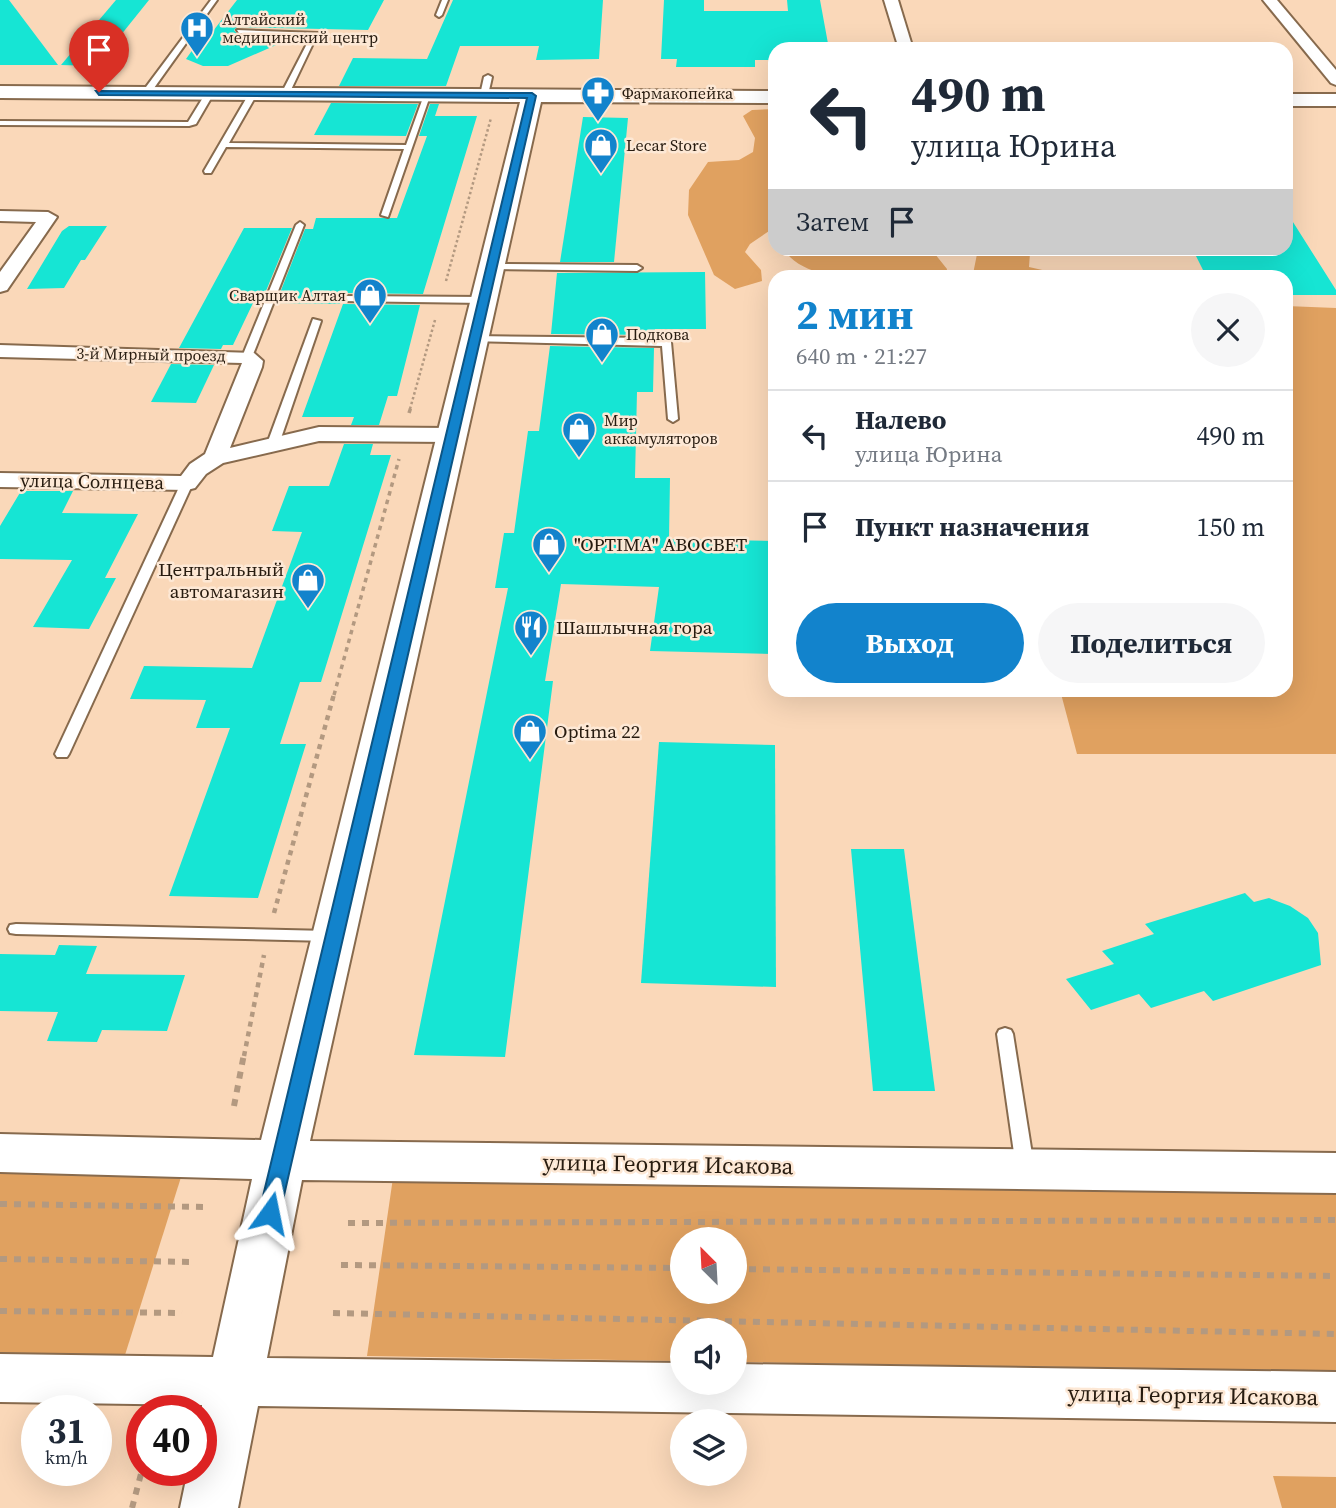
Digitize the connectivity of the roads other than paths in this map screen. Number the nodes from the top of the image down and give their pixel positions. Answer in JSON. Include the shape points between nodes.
{"nodes":[{"id":1,"x":214,"y":0,"type":"edge"},
{"id":2,"x":446,"y":0,"type":"edge"},
{"id":3,"x":891,"y":0,"type":"edge"},
{"id":4,"x":1270,"y":0,"type":"edge"},
{"id":5,"x":439,"y":15,"type":"dead end"},
{"id":6,"x":239,"y":31,"type":"dead end"},
{"id":7,"x":904,"y":42,"type":"edge"},
{"id":8,"x":1336,"y":80,"type":"edge"},
{"id":9,"x":0,"y":92,"type":"edge"},
{"id":10,"x":146,"y":93,"type":"junction"},
{"id":11,"x":209,"y":93,"type":"junction"},
{"id":12,"x":253,"y":94,"type":"junction"},
{"id":13,"x":285,"y":94,"type":"junction"},
{"id":14,"x":428,"y":95,"type":"junction"},
{"id":15,"x":532,"y":96,"type":"junction"},
{"id":16,"x":768,"y":97,"type":"edge"},
{"id":17,"x":1293,"y":100,"type":"edge"},
{"id":18,"x":1336,"y":100,"type":"edge"},
{"id":19,"x":0,"y":123,"type":"edge"},
{"id":20,"x":223,"y":145,"type":"junction"},
{"id":21,"x":408,"y":147,"type":"junction"},
{"id":22,"x":208,"y":171,"type":"dead end"},
{"id":23,"x":386,"y":215,"type":"dead end"},
{"id":24,"x":0,"y":216,"type":"edge"},
{"id":25,"x":300,"y":225,"type":"dead end"},
{"id":26,"x":637,"y":268,"type":"dead end"},
{"id":27,"x":488,"y":284,"type":"junction"},
{"id":28,"x":0,"y":286,"type":"edge"},
{"id":29,"x":343,"y":299,"type":"dead end"},
{"id":30,"x":316,"y":321,"type":"dead end"},
{"id":31,"x":473,"y":339,"type":"junction"},
{"id":32,"x":0,"y":351,"type":"edge"},
{"id":33,"x":247,"y":357,"type":"junction"},
{"id":34,"x":673,"y":419,"type":"dead end"},
{"id":35,"x":450,"y":435,"type":"junction"},
{"id":36,"x":273,"y":444,"type":"junction"},
{"id":37,"x":215,"y":458,"type":"junction"},
{"id":38,"x":0,"y":480,"type":"edge"},
{"id":39,"x":187,"y":483,"type":"junction"},
{"id":40,"x":62,"y":754,"type":"dead end"},
{"id":41,"x":16,"y":929,"type":"dead end"},
{"id":42,"x":335,"y":936,"type":"junction"},
{"id":43,"x":1005,"y":1034,"type":"dead end"},
{"id":44,"x":0,"y":1153,"type":"edge"},
{"id":45,"x":281,"y":1160,"type":"junction"},
{"id":46,"x":1026,"y":1168,"type":"junction"},
{"id":47,"x":1336,"y":1173,"type":"edge"},
{"id":48,"x":0,"y":1378,"type":"edge"},
{"id":49,"x":234,"y":1382,"type":"junction"},
{"id":50,"x":1336,"y":1397,"type":"edge"},
{"id":51,"x":209,"y":1508,"type":"edge"}],
"edges":[{"from":1,"to":10,"type":"lane"},
{"from":2,"to":5,"type":"lane"},
{"from":3,"to":7,"type":"street"},
{"from":4,"to":8,"type":"street"},
{"from":6,"to":13,"type":"lane","via":[[316,34]]},
{"from":9,"to":10,"type":"street"},
{"from":10,"to":11,"type":"street"},
{"from":11,"to":12,"type":"street"},
{"from":11,"to":19,"type":"lane","via":[[189,124]]},
{"from":12,"to":13,"type":"street"},
{"from":12,"to":20,"type":"lane"},
{"from":13,"to":14,"type":"street"},
{"from":14,"to":15,"type":"street"},
{"from":14,"to":21,"type":"lane"},
{"from":15,"to":16,"type":"street"},
{"from":15,"to":27,"type":"street"},
{"from":17,"to":18,"type":"street"},
{"from":20,"to":21,"type":"lane"},
{"from":20,"to":22,"type":"lane"},
{"from":21,"to":23,"type":"lane"},
{"from":24,"to":28,"type":"street","via":[[48,217]]},
{"from":25,"to":33,"type":"lane"},
{"from":26,"to":27,"type":"lane"},
{"from":27,"to":29,"type":"lane","via":[[441,299]]},
{"from":27,"to":31,"type":"street"},
{"from":30,"to":36,"type":"lane"},
{"from":31,"to":34,"type":"lane","via":[[667,344]]},
{"from":31,"to":35,"type":"street"},
{"from":32,"to":33,"type":"street","name":"3-й Мирный проезд"},
{"from":33,"to":37,"type":"street","name":"3-й Мирный проезд","via":[[252,366]]},
{"from":35,"to":36,"type":"street","via":[[319,434]]},
{"from":35,"to":42,"type":"street"},
{"from":36,"to":37,"type":"street"},
{"from":37,"to":39,"type":"street","name":"улица Солнцева"},
{"from":38,"to":39,"type":"street","name":"улица Солнцева"},
{"from":39,"to":40,"type":"lane"},
{"from":41,"to":42,"type":"lane"},
{"from":42,"to":45,"type":"street"},
{"from":43,"to":46,"type":"lane"},
{"from":44,"to":45,"type":"street","name":"улица Георгия Исакова"},
{"from":45,"to":46,"type":"street","name":"улица Георгия Исакова"},
{"from":45,"to":49,"type":"street"},
{"from":46,"to":47,"type":"street","name":"улица Георгия Исакова"},
{"from":48,"to":49,"type":"street","name":"улица Георгия Исакова"},
{"from":49,"to":50,"type":"street","name":"улица Георгия Исакова"},
{"from":49,"to":51,"type":"street"}]}
